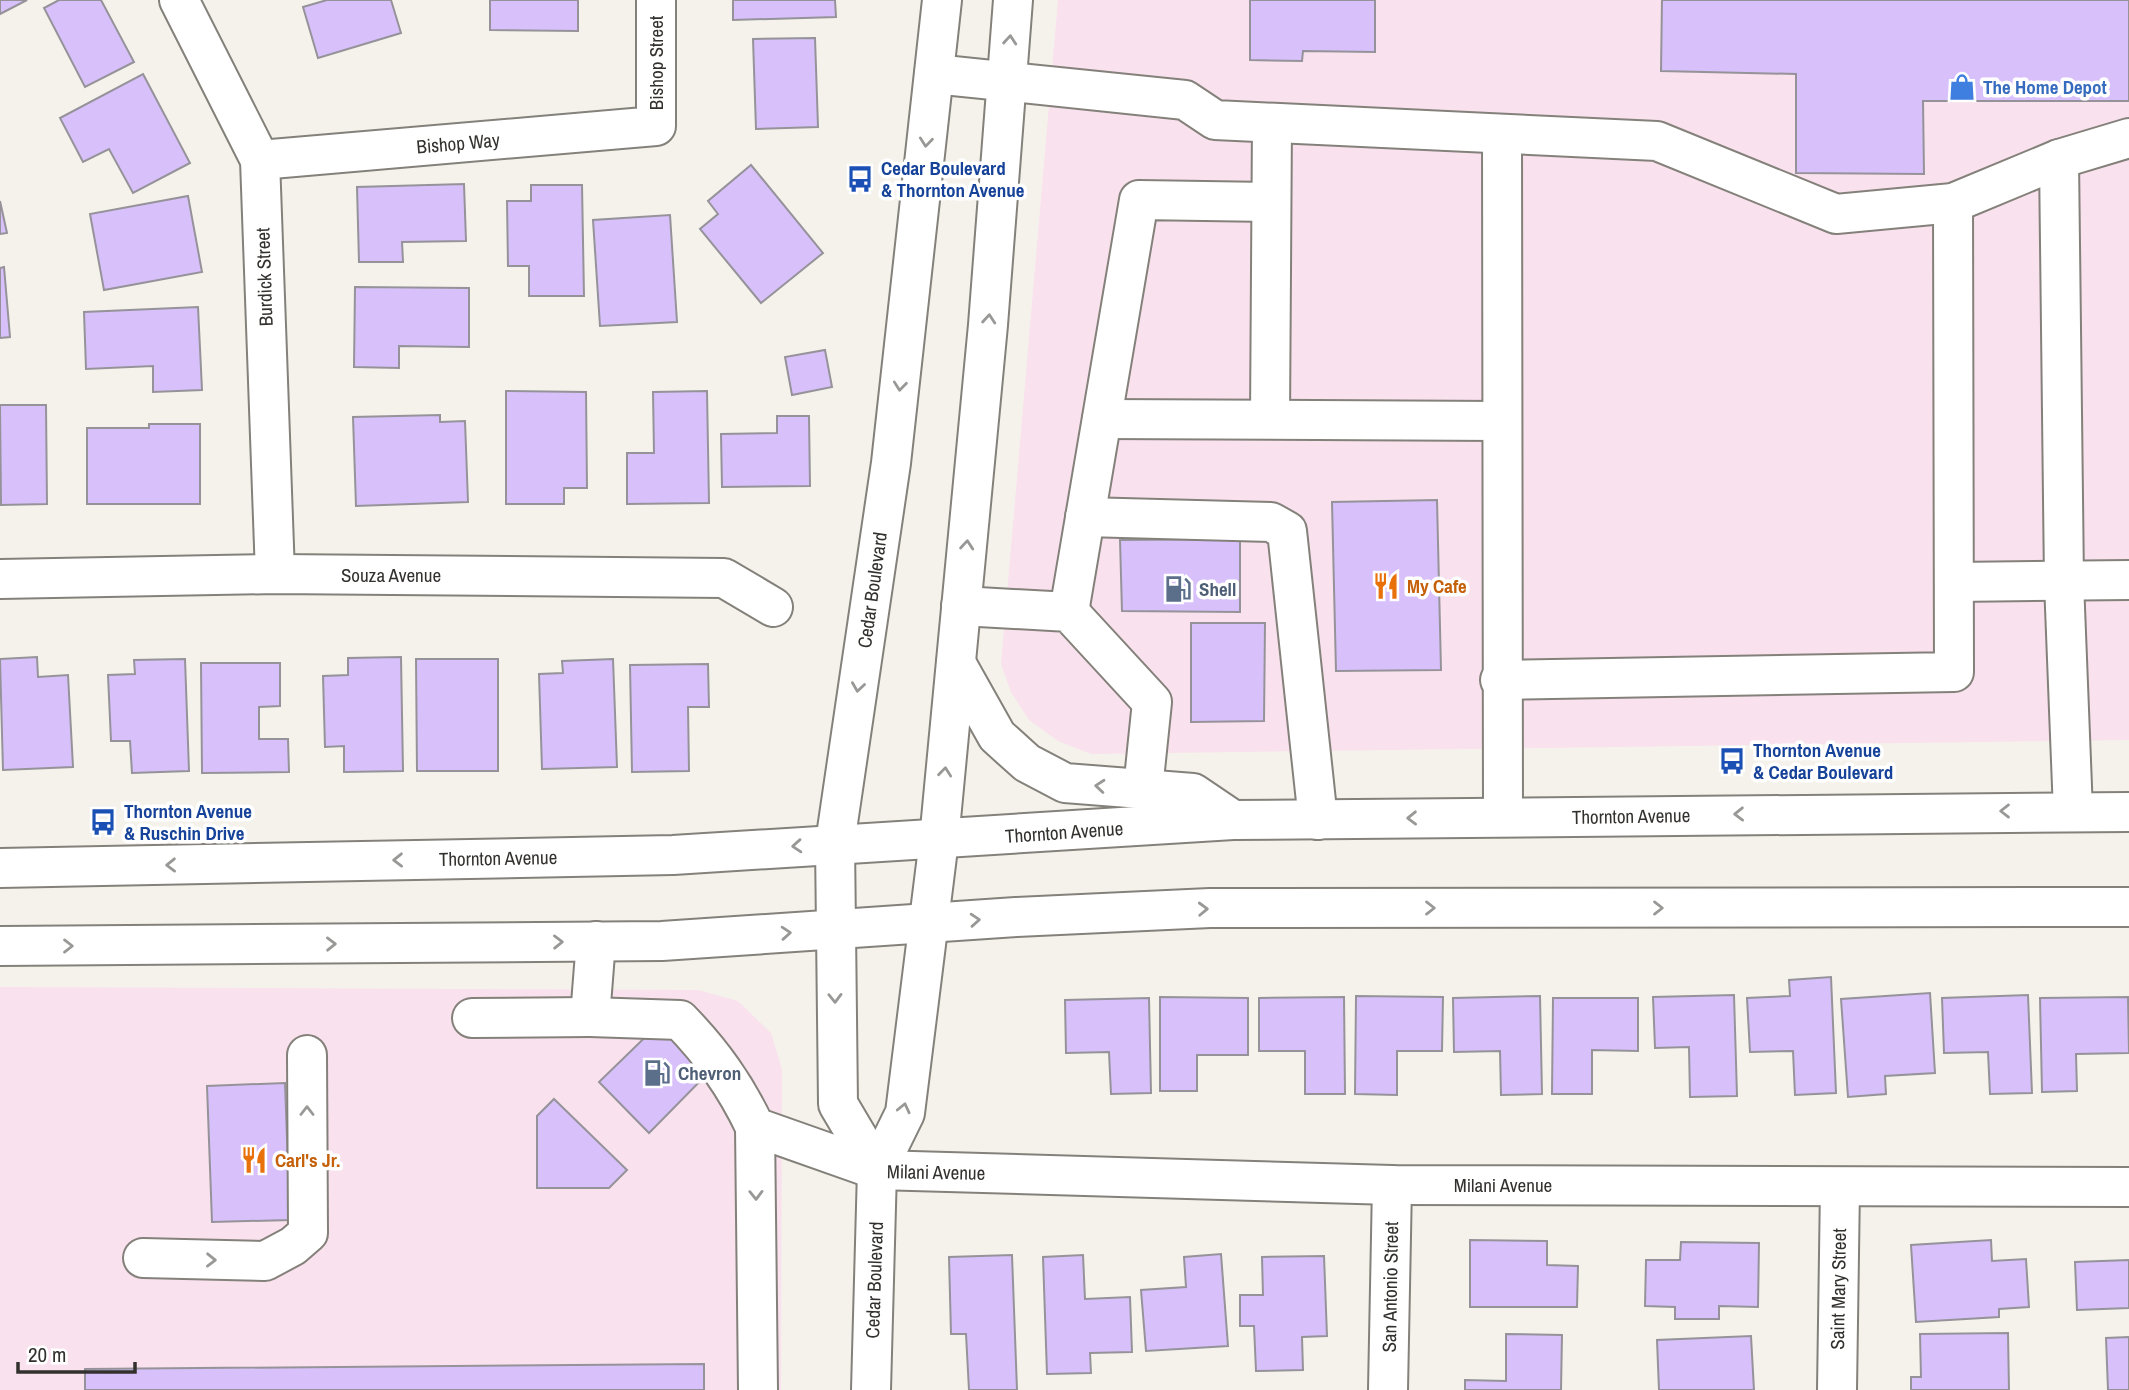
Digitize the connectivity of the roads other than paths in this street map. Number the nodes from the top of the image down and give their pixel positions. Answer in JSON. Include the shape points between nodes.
{"nodes":[{"id":1,"x":179,"y":0,"type":"edge"},
{"id":2,"x":656,"y":0,"type":"edge"},
{"id":3,"x":942,"y":0,"type":"edge"},
{"id":4,"x":1013,"y":0,"type":"edge"},
{"id":5,"x":934,"y":74,"type":"junction"},
{"id":6,"x":1007,"y":79,"type":"junction"},
{"id":7,"x":1272,"y":123,"type":"junction"},
{"id":8,"x":656,"y":126,"type":"joint"},
{"id":9,"x":1502,"y":135,"type":"junction"},
{"id":10,"x":2129,"y":138,"type":"edge"},
{"id":11,"x":2059,"y":159,"type":"junction"},
{"id":12,"x":260,"y":160,"type":"junction"},
{"id":13,"x":1270,"y":202,"type":"junction"},
{"id":14,"x":1953,"y":203,"type":"junction"},
{"id":15,"x":1102,"y":419,"type":"junction"},
{"id":16,"x":1270,"y":419,"type":"junction"},
{"id":17,"x":1500,"y":421,"type":"junction"},
{"id":18,"x":1085,"y":517,"type":"junction"},
{"id":19,"x":275,"y":574,"type":"junction"},
{"id":20,"x":0,"y":579,"type":"edge"},
{"id":21,"x":2129,"y":580,"type":"edge"},
{"id":22,"x":1954,"y":582,"type":"junction"},
{"id":23,"x":2064,"y":582,"type":"junction"},
{"id":24,"x":961,"y":606,"type":"junction"},
{"id":25,"x":773,"y":607,"type":"dead end"},
{"id":26,"x":1069,"y":612,"type":"junction"},
{"id":27,"x":956,"y":663,"type":"junction"},
{"id":28,"x":1500,"y":680,"type":"junction"},
{"id":29,"x":1143,"y":789,"type":"junction"},
{"id":30,"x":2073,"y":811,"type":"junction"},
{"id":31,"x":2129,"y":812,"type":"edge"},
{"id":32,"x":1503,"y":817,"type":"junction"},
{"id":33,"x":1233,"y":820,"type":"junction"},
{"id":34,"x":1318,"y":820,"type":"junction"},
{"id":35,"x":939,"y":840,"type":"junction"},
{"id":36,"x":835,"y":843,"type":"junction"},
{"id":37,"x":0,"y":868,"type":"edge"},
{"id":38,"x":2129,"y":907,"type":"edge"},
{"id":39,"x":927,"y":924,"type":"junction"},
{"id":40,"x":834,"y":930,"type":"junction"},
{"id":41,"x":596,"y":941,"type":"junction"},
{"id":42,"x":0,"y":946,"type":"edge"},
{"id":43,"x":590,"y":1017,"type":"junction"},
{"id":44,"x":472,"y":1018,"type":"dead end"},
{"id":45,"x":307,"y":1055,"type":"dead end"},
{"id":46,"x":755,"y":1126,"type":"junction"},
{"id":47,"x":877,"y":1171,"type":"junction"},
{"id":48,"x":1392,"y":1185,"type":"junction"},
{"id":49,"x":1840,"y":1187,"type":"junction"},
{"id":50,"x":2129,"y":1187,"type":"edge"},
{"id":51,"x":143,"y":1258,"type":"dead end"},
{"id":52,"x":758,"y":1390,"type":"edge"},
{"id":53,"x":871,"y":1390,"type":"edge"},
{"id":54,"x":1388,"y":1390,"type":"edge"},
{"id":55,"x":1836,"y":1390,"type":"edge"}],
"edges":[{"from":1,"to":12,"type":"main road","name":"Burdick Street"},
{"from":2,"to":8,"type":"main road","name":"Bishop Street"},
{"from":3,"to":5,"type":"main road","name":"Cedar Boulevard"},
{"from":6,"to":4,"type":"main road","name":"Cedar Boulevard","one_way":true},
{"from":5,"to":6,"type":"main road"},
{"from":5,"to":36,"type":"main road","name":"Cedar Boulevard","one_way":true,"via":[[891,463]]},
{"from":6,"to":7,"type":"main road","via":[[1185,100],[1215,120]]},
{"from":24,"to":6,"type":"main road","name":"Cedar Boulevard","one_way":true},
{"from":7,"to":9,"type":"main road"},
{"from":7,"to":13,"type":"main road"},
{"from":8,"to":12,"type":"main road","name":"Bishop Way"},
{"from":9,"to":14,"type":"main road","via":[[1657,141],[1836,214]]},
{"from":9,"to":17,"type":"main road"},
{"from":10,"to":11,"type":"main road"},
{"from":11,"to":14,"type":"main road"},
{"from":11,"to":23,"type":"main road"},
{"from":12,"to":19,"type":"main road","name":"Burdick Street"},
{"from":13,"to":15,"type":"main road","via":[[1139,200]]},
{"from":13,"to":16,"type":"main road"},
{"from":14,"to":22,"type":"main road"},
{"from":15,"to":16,"type":"main road"},
{"from":15,"to":18,"type":"main road"},
{"from":16,"to":17,"type":"main road"},
{"from":17,"to":28,"type":"main road"},
{"from":18,"to":26,"type":"main road"},
{"from":18,"to":34,"type":"main road","via":[[1271,522],[1287,531]]},
{"from":19,"to":20,"type":"main road","name":"Souza Avenue"},
{"from":19,"to":25,"type":"main road","name":"Souza Avenue","via":[[724,578]]},
{"from":21,"to":23,"type":"main road"},
{"from":22,"to":23,"type":"main road"},
{"from":22,"to":28,"type":"main road","via":[[1954,672]]},
{"from":23,"to":30,"type":"main road"},
{"from":24,"to":26,"type":"main road"},
{"from":24,"to":27,"type":"main road","name":"Cedar Boulevard"},
{"from":26,"to":29,"type":"main road","via":[[1152,702]]},
{"from":29,"to":27,"type":"main road","one_way":true,"via":[[1065,783],[1027,763],[997,736]]},
{"from":35,"to":27,"type":"main road","name":"Cedar Boulevard","one_way":true},
{"from":28,"to":32,"type":"main road"},
{"from":29,"to":33,"type":"main road","via":[[1193,793]]},
{"from":30,"to":31,"type":"main road","name":"Thornton Avenue"},
{"from":30,"to":32,"type":"main road","name":"Thornton Avenue","one_way":true},
{"from":32,"to":34,"type":"main road","name":"Thornton Avenue","one_way":true},
{"from":33,"to":34,"type":"main road","name":"Thornton Avenue"},
{"from":33,"to":35,"type":"main road","name":"Thornton Avenue"},
{"from":35,"to":36,"type":"main road","name":"Thornton Avenue"},
{"from":35,"to":39,"type":"main road","name":"Cedar Boulevard"},
{"from":36,"to":37,"type":"main road","name":"Thornton Avenue","one_way":true,"via":[[673,855]]},
{"from":36,"to":40,"type":"main road","name":"Cedar Boulevard"},
{"from":39,"to":38,"type":"main road","one_way":true,"via":[[1210,908]]},
{"from":39,"to":40,"type":"main road"},
{"from":47,"to":39,"type":"main road","name":"Cedar Boulevard","one_way":true,"via":[[905,1112]]},
{"from":41,"to":40,"type":"main road","one_way":true},
{"from":40,"to":47,"type":"main road","name":"Cedar Boulevard","one_way":true,"via":[[838,1104]]},
{"from":42,"to":41,"type":"main road","one_way":true},
{"from":41,"to":43,"type":"main road"},
{"from":43,"to":44,"type":"main road"},
{"from":43,"to":46,"type":"main road","via":[[680,1020],[735,1085]]},
{"from":51,"to":45,"type":"main road","one_way":true,"via":[[265,1261],[308,1233]]},
{"from":46,"to":47,"type":"main road","name":"Milani Avenue"},
{"from":46,"to":52,"type":"main road","one_way":true},
{"from":47,"to":48,"type":"main road","name":"Milani Avenue"},
{"from":47,"to":53,"type":"main road","name":"Cedar Boulevard"},
{"from":48,"to":49,"type":"main road","name":"Milani Avenue"},
{"from":48,"to":54,"type":"main road","name":"San Antonio Street"},
{"from":49,"to":50,"type":"main road","name":"Milani Avenue"},
{"from":49,"to":55,"type":"main road","name":"Saint Mary Street"}]}
